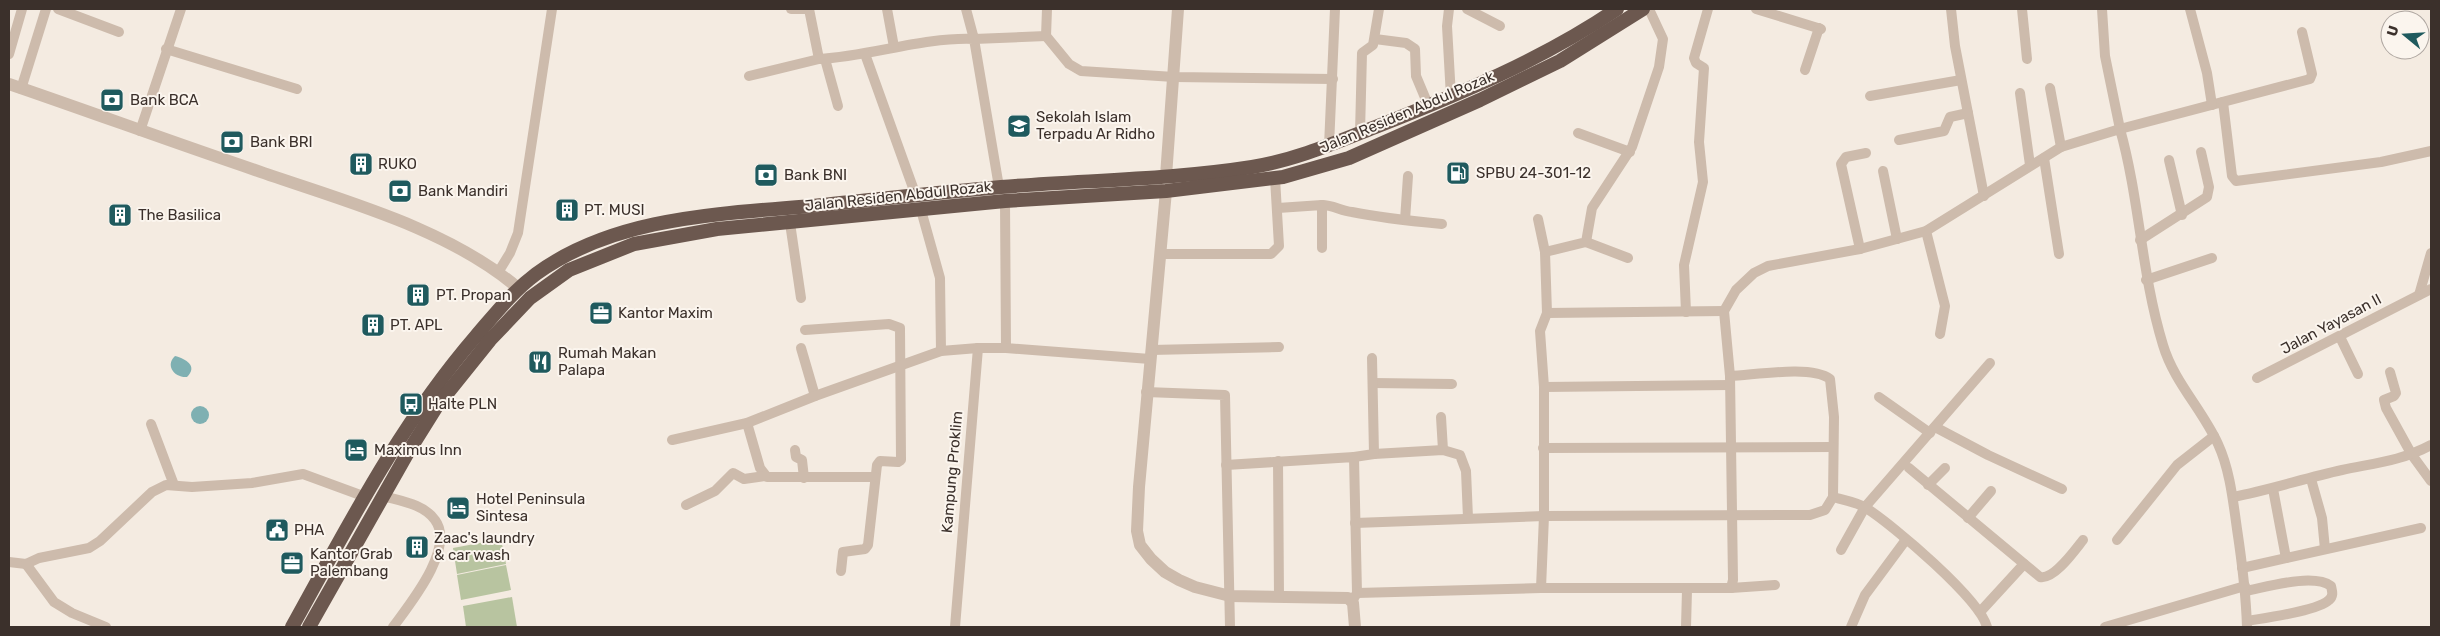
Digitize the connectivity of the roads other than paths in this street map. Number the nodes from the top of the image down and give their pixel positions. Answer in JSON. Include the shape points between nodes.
{"nodes":[{"id":1,"x":22,"y":9,"type":"edge"},
{"id":2,"x":46,"y":9,"type":"edge"},
{"id":3,"x":58,"y":9,"type":"edge"},
{"id":4,"x":181,"y":9,"type":"edge"},
{"id":5,"x":552,"y":9,"type":"edge"},
{"id":6,"x":791,"y":9,"type":"edge"},
{"id":7,"x":809,"y":9,"type":"edge"},
{"id":8,"x":887,"y":9,"type":"edge"},
{"id":9,"x":966,"y":9,"type":"edge"},
{"id":10,"x":1047,"y":9,"type":"edge"},
{"id":11,"x":1178,"y":9,"type":"edge"},
{"id":12,"x":1335,"y":9,"type":"edge"},
{"id":13,"x":1379,"y":9,"type":"edge"},
{"id":14,"x":1449,"y":9,"type":"edge"},
{"id":15,"x":1466,"y":9,"type":"edge"},
{"id":16,"x":1617,"y":9,"type":"edge"},
{"id":17,"x":1643,"y":9,"type":"edge"},
{"id":18,"x":1649,"y":9,"type":"edge"},
{"id":19,"x":1708,"y":9,"type":"edge"},
{"id":20,"x":1756,"y":9,"type":"edge"},
{"id":21,"x":1951,"y":9,"type":"edge"},
{"id":22,"x":2022,"y":9,"type":"edge"},
{"id":23,"x":2102,"y":9,"type":"edge"},
{"id":24,"x":2190,"y":9,"type":"edge"},
{"id":25,"x":1500,"y":26,"type":"dead end"},
{"id":26,"x":119,"y":32,"type":"dead end"},
{"id":27,"x":2302,"y":32,"type":"dead end"},
{"id":28,"x":1046,"y":36,"type":"junction"},
{"id":29,"x":974,"y":39,"type":"junction"},
{"id":30,"x":1375,"y":39,"type":"junction"},
{"id":31,"x":894,"y":47,"type":"junction"},
{"id":32,"x":166,"y":49,"type":"junction"},
{"id":33,"x":9,"y":54,"type":"edge"},
{"id":34,"x":865,"y":54,"type":"junction"},
{"id":35,"x":822,"y":59,"type":"junction"},
{"id":36,"x":2027,"y":60,"type":"dead end"},
{"id":37,"x":1805,"y":70,"type":"dead end"},
{"id":38,"x":749,"y":76,"type":"dead end"},
{"id":39,"x":1174,"y":77,"type":"junction"},
{"id":40,"x":1333,"y":78,"type":"junction"},
{"id":41,"x":1961,"y":80,"type":"junction"},
{"id":42,"x":15,"y":86,"type":"edge"},
{"id":43,"x":2050,"y":88,"type":"dead end"},
{"id":44,"x":297,"y":89,"type":"dead end"},
{"id":45,"x":2020,"y":93,"type":"dead end"},
{"id":46,"x":1870,"y":96,"type":"dead end"},
{"id":47,"x":1451,"y":97,"type":"junction"},
{"id":48,"x":2218,"y":103,"type":"junction"},
{"id":49,"x":838,"y":106,"type":"dead end"},
{"id":50,"x":1429,"y":106,"type":"junction"},
{"id":51,"x":1968,"y":113,"type":"junction"},
{"id":52,"x":2120,"y":129,"type":"junction"},
{"id":53,"x":140,"y":131,"type":"junction"},
{"id":54,"x":1578,"y":132,"type":"dead end"},
{"id":55,"x":1360,"y":133,"type":"junction"},
{"id":56,"x":1899,"y":140,"type":"dead end"},
{"id":57,"x":1328,"y":146,"type":"junction"},
{"id":58,"x":2061,"y":147,"type":"junction"},
{"id":59,"x":2431,"y":151,"type":"edge"},
{"id":60,"x":1630,"y":152,"type":"junction"},
{"id":61,"x":2201,"y":152,"type":"dead end"},
{"id":62,"x":1866,"y":153,"type":"dead end"},
{"id":63,"x":2044,"y":158,"type":"junction"},
{"id":64,"x":2168,"y":160,"type":"dead end"},
{"id":65,"x":2030,"y":165,"type":"junction"},
{"id":66,"x":1883,"y":171,"type":"dead end"},
{"id":67,"x":1166,"y":176,"type":"junction"},
{"id":68,"x":1408,"y":176,"type":"dead end"},
{"id":69,"x":1275,"y":178,"type":"junction"},
{"id":70,"x":999,"y":187,"type":"junction"},
{"id":71,"x":1166,"y":192,"type":"junction"},
{"id":72,"x":916,"y":196,"type":"junction"},
{"id":73,"x":1984,"y":196,"type":"junction"},
{"id":74,"x":1005,"y":201,"type":"junction"},
{"id":75,"x":1322,"y":205,"type":"junction"},
{"id":76,"x":1278,"y":208,"type":"junction"},
{"id":77,"x":921,"y":210,"type":"junction"},
{"id":78,"x":2182,"y":215,"type":"junction"},
{"id":79,"x":1538,"y":219,"type":"dead end"},
{"id":80,"x":1405,"y":220,"type":"junction"},
{"id":81,"x":790,"y":223,"type":"junction"},
{"id":82,"x":1442,"y":224,"type":"dead end"},
{"id":83,"x":1926,"y":231,"type":"junction"},
{"id":84,"x":1897,"y":239,"type":"junction"},
{"id":85,"x":2140,"y":240,"type":"junction"},
{"id":86,"x":1586,"y":242,"type":"junction"},
{"id":87,"x":1322,"y":248,"type":"dead end"},
{"id":88,"x":1860,"y":249,"type":"junction"},
{"id":89,"x":1545,"y":252,"type":"junction"},
{"id":90,"x":2431,"y":253,"type":"edge"},
{"id":91,"x":1161,"y":254,"type":"junction"},
{"id":92,"x":2059,"y":254,"type":"dead end"},
{"id":93,"x":1628,"y":258,"type":"dead end"},
{"id":94,"x":2212,"y":258,"type":"dead end"},
{"id":95,"x":499,"y":272,"type":"junction"},
{"id":96,"x":2146,"y":280,"type":"junction"},
{"id":97,"x":518,"y":288,"type":"junction"},
{"id":98,"x":2431,"y":289,"type":"edge"},
{"id":99,"x":2418,"y":295,"type":"junction"},
{"id":100,"x":530,"y":298,"type":"junction"},
{"id":101,"x":801,"y":298,"type":"dead end"},
{"id":102,"x":1724,"y":311,"type":"junction"},
{"id":103,"x":1686,"y":312,"type":"junction"},
{"id":104,"x":1547,"y":313,"type":"junction"},
{"id":105,"x":805,"y":330,"type":"dead end"},
{"id":106,"x":1940,"y":334,"type":"dead end"},
{"id":107,"x":2340,"y":337,"type":"junction"},
{"id":108,"x":1279,"y":347,"type":"dead end"},
{"id":109,"x":801,"y":348,"type":"dead end"},
{"id":110,"x":978,"y":348,"type":"junction"},
{"id":111,"x":1006,"y":348,"type":"junction"},
{"id":112,"x":941,"y":351,"type":"junction"},
{"id":113,"x":1150,"y":354,"type":"junction"},
{"id":114,"x":1372,"y":358,"type":"dead end"},
{"id":115,"x":1990,"y":363,"type":"dead end"},
{"id":116,"x":899,"y":366,"type":"junction"},
{"id":117,"x":2390,"y":372,"type":"dead end"},
{"id":118,"x":2358,"y":374,"type":"dead end"},
{"id":119,"x":2257,"y":378,"type":"dead end"},
{"id":120,"x":1730,"y":381,"type":"junction"},
{"id":121,"x":1373,"y":383,"type":"junction"},
{"id":122,"x":1452,"y":384,"type":"dead end"},
{"id":123,"x":1544,"y":387,"type":"junction"},
{"id":124,"x":1146,"y":392,"type":"junction"},
{"id":125,"x":815,"y":396,"type":"junction"},
{"id":126,"x":1879,"y":397,"type":"dead end"},
{"id":127,"x":1442,"y":417,"type":"dead end"},
{"id":128,"x":747,"y":423,"type":"junction"},
{"id":129,"x":151,"y":424,"type":"dead end"},
{"id":130,"x":1933,"y":430,"type":"junction"},
{"id":131,"x":2214,"y":436,"type":"junction"},
{"id":132,"x":672,"y":440,"type":"dead end"},
{"id":133,"x":2431,"y":445,"type":"edge"},
{"id":134,"x":1833,"y":447,"type":"junction"},
{"id":135,"x":1543,"y":448,"type":"junction"},
{"id":136,"x":1730,"y":448,"type":"junction"},
{"id":137,"x":795,"y":450,"type":"dead end"},
{"id":138,"x":1443,"y":450,"type":"junction"},
{"id":139,"x":1374,"y":454,"type":"junction"},
{"id":140,"x":2412,"y":456,"type":"junction"},
{"id":141,"x":1354,"y":457,"type":"junction"},
{"id":142,"x":1278,"y":462,"type":"junction"},
{"id":143,"x":1226,"y":464,"type":"junction"},
{"id":144,"x":1909,"y":468,"type":"dead end"},
{"id":145,"x":1945,"y":468,"type":"dead end"},
{"id":146,"x":765,"y":476,"type":"junction"},
{"id":147,"x":804,"y":478,"type":"junction"},
{"id":148,"x":875,"y":478,"type":"junction"},
{"id":149,"x":2311,"y":479,"type":"junction"},
{"id":150,"x":2431,"y":481,"type":"edge"},
{"id":151,"x":174,"y":485,"type":"junction"},
{"id":152,"x":1928,"y":485,"type":"junction"},
{"id":153,"x":2062,"y":489,"type":"dead end"},
{"id":154,"x":2273,"y":489,"type":"junction"},
{"id":155,"x":1991,"y":491,"type":"dead end"},
{"id":156,"x":363,"y":496,"type":"junction"},
{"id":157,"x":383,"y":496,"type":"junction"},
{"id":158,"x":1833,"y":496,"type":"junction"},
{"id":159,"x":2233,"y":497,"type":"junction"},
{"id":160,"x":686,"y":505,"type":"dead end"},
{"id":161,"x":1865,"y":507,"type":"junction"},
{"id":162,"x":1730,"y":515,"type":"junction"},
{"id":163,"x":1544,"y":516,"type":"junction"},
{"id":164,"x":1468,"y":518,"type":"junction"},
{"id":165,"x":1968,"y":518,"type":"junction"},
{"id":166,"x":1355,"y":523,"type":"junction"},
{"id":167,"x":2421,"y":528,"type":"dead end"},
{"id":168,"x":2083,"y":540,"type":"dead end"},
{"id":169,"x":2117,"y":540,"type":"dead end"},
{"id":170,"x":1905,"y":541,"type":"junction"},
{"id":171,"x":2325,"y":549,"type":"junction"},
{"id":172,"x":1841,"y":550,"type":"dead end"},
{"id":173,"x":2286,"y":558,"type":"junction"},
{"id":174,"x":9,"y":562,"type":"edge"},
{"id":175,"x":26,"y":564,"type":"junction"},
{"id":176,"x":2024,"y":564,"type":"junction"},
{"id":177,"x":2242,"y":568,"type":"junction"},
{"id":178,"x":841,"y":571,"type":"dead end"},
{"id":179,"x":1775,"y":585,"type":"dead end"},
{"id":180,"x":1541,"y":588,"type":"junction"},
{"id":181,"x":1731,"y":588,"type":"junction"},
{"id":182,"x":2245,"y":588,"type":"junction"},
{"id":183,"x":1687,"y":590,"type":"junction"},
{"id":184,"x":1230,"y":596,"type":"junction"},
{"id":185,"x":1279,"y":596,"type":"junction"},
{"id":186,"x":1355,"y":597,"type":"junction"},
{"id":187,"x":1981,"y":613,"type":"junction"},
{"id":188,"x":2247,"y":624,"type":"edge"},
{"id":189,"x":1987,"y":626,"type":"edge"},
{"id":190,"x":106,"y":627,"type":"edge"},
{"id":191,"x":292,"y":627,"type":"edge"},
{"id":192,"x":309,"y":627,"type":"edge"},
{"id":193,"x":393,"y":627,"type":"edge"},
{"id":194,"x":955,"y":627,"type":"edge"},
{"id":195,"x":1230,"y":627,"type":"edge"},
{"id":196,"x":1355,"y":627,"type":"edge"},
{"id":197,"x":1686,"y":627,"type":"edge"},
{"id":198,"x":1851,"y":627,"type":"edge"},
{"id":199,"x":2105,"y":627,"type":"edge"}],
"edges":[{"from":1,"to":33,"type":"street"},
{"from":2,"to":42,"type":"street"},
{"from":3,"to":26,"type":"street"},
{"from":4,"to":32,"type":"street"},
{"from":5,"to":95,"type":"street","via":[[518,233]]},
{"from":6,"to":7,"type":"street"},
{"from":7,"to":35,"type":"street"},
{"from":8,"to":31,"type":"street"},
{"from":9,"to":29,"type":"street"},
{"from":10,"to":28,"type":"street"},
{"from":11,"to":39,"type":"street"},
{"from":12,"to":40,"type":"street"},
{"from":13,"to":30,"type":"street"},
{"from":14,"to":47,"type":"street"},
{"from":15,"to":25,"type":"street"},
{"from":16,"to":47,"type":"highway","name":"Jalan Residen Abdul Rozak","via":[[1559,46]]},
{"from":17,"to":69,"type":"highway","name":"Jalan Residen Abdul Rozak","via":[[1560,61],[1489,96],[1349,158]]},
{"from":18,"to":60,"type":"street","via":[[1663,39],[1662,53],[1649,102]]},
{"from":19,"to":103,"type":"street","via":[[1694,58],[1696,64],[1704,68],[1699,142],[1704,173],[1684,265]]},
{"from":20,"to":37,"type":"street","via":[[1820,28]]},
{"from":21,"to":41,"type":"street"},
{"from":22,"to":36,"type":"street"},
{"from":23,"to":52,"type":"street","via":[[2105,56]]},
{"from":24,"to":48,"type":"street"},
{"from":27,"to":48,"type":"street","via":[[2311,78]]},
{"from":28,"to":29,"type":"street"},
{"from":28,"to":39,"type":"street","via":[[1074,68]]},
{"from":29,"to":31,"type":"street","via":[[954,38]]},
{"from":29,"to":70,"type":"street"},
{"from":30,"to":50,"type":"street","via":[[1406,43],[1414,49],[1416,76]]},
{"from":30,"to":55,"type":"street","via":[[1371,47],[1362,53]]},
{"from":31,"to":34,"type":"street"},
{"from":32,"to":44,"type":"street"},
{"from":32,"to":53,"type":"street"},
{"from":34,"to":35,"type":"street"},
{"from":34,"to":72,"type":"street"},
{"from":35,"to":38,"type":"street"},
{"from":35,"to":49,"type":"street"},
{"from":39,"to":40,"type":"street"},
{"from":39,"to":67,"type":"street"},
{"from":40,"to":57,"type":"street"},
{"from":41,"to":46,"type":"street"},
{"from":41,"to":51,"type":"street"},
{"from":42,"to":53,"type":"street"},
{"from":43,"to":58,"type":"street"},
{"from":45,"to":65,"type":"street"},
{"from":47,"to":50,"type":"highway","name":"Jalan Residen Abdul Rozak"},
{"from":48,"to":52,"type":"street"},
{"from":48,"to":59,"type":"street","via":[[2232,178],[2236,181],[2381,162]]},
{"from":50,"to":55,"type":"highway","name":"Jalan Residen Abdul Rozak"},
{"from":51,"to":56,"type":"street","via":[[1950,116],[1944,131]]},
{"from":51,"to":73,"type":"street"},
{"from":52,"to":58,"type":"street"},
{"from":52,"to":85,"type":"street","via":[[2133,179]]},
{"from":53,"to":95,"type":"street","via":[[444,238]]},
{"from":54,"to":60,"type":"street"},
{"from":55,"to":57,"type":"highway","name":"Jalan Residen Abdul Rozak"},
{"from":57,"to":67,"type":"highway","name":"Jalan Residen Abdul Rozak","via":[[1273,163]]},
{"from":58,"to":63,"type":"street"},
{"from":60,"to":86,"type":"street","via":[[1592,208]]},
{"from":61,"to":78,"type":"street","via":[[2208,195]]},
{"from":62,"to":88,"type":"street","via":[[1844,158],[1840,167]]},
{"from":63,"to":65,"type":"street"},
{"from":63,"to":92,"type":"street"},
{"from":64,"to":78,"type":"street"},
{"from":65,"to":73,"type":"street"},
{"from":66,"to":84,"type":"street"},
{"from":67,"to":70,"type":"highway","name":"Jalan Residen Abdul Rozak"},
{"from":68,"to":80,"type":"street"},
{"from":69,"to":71,"type":"highway","name":"Jalan Residen Abdul Rozak"},
{"from":69,"to":76,"type":"street"},
{"from":70,"to":72,"type":"highway","name":"Jalan Residen Abdul Rozak"},
{"from":71,"to":74,"type":"highway","name":"Jalan Residen Abdul Rozak"},
{"from":71,"to":91,"type":"street"},
{"from":72,"to":97,"type":"highway","name":"Jalan Residen Abdul Rozak","via":[[706,216],[636,229],[562,257]]},
{"from":73,"to":83,"type":"street"},
{"from":74,"to":77,"type":"highway","name":"Jalan Residen Abdul Rozak"},
{"from":74,"to":111,"type":"street"},
{"from":75,"to":76,"type":"street"},
{"from":75,"to":80,"type":"street"},
{"from":75,"to":87,"type":"street"},
{"from":76,"to":91,"type":"street","via":[[1279,246],[1271,254]]},
{"from":77,"to":81,"type":"highway","name":"Jalan Residen Abdul Rozak"},
{"from":77,"to":112,"type":"street","via":[[940,278]]},
{"from":78,"to":85,"type":"street"},
{"from":79,"to":89,"type":"street"},
{"from":80,"to":82,"type":"street"},
{"from":81,"to":100,"type":"highway","name":"Jalan Residen Abdul Rozak","via":[[717,229],[634,244],[569,270]]},
{"from":81,"to":101,"type":"street"},
{"from":83,"to":84,"type":"street"},
{"from":83,"to":106,"type":"street","via":[[1945,306]]},
{"from":84,"to":88,"type":"street"},
{"from":85,"to":96,"type":"street"},
{"from":86,"to":89,"type":"street"},
{"from":86,"to":93,"type":"street"},
{"from":88,"to":102,"type":"street","via":[[1763,268],[1736,290]]},
{"from":89,"to":104,"type":"street"},
{"from":90,"to":99,"type":"street"},
{"from":91,"to":113,"type":"street"},
{"from":94,"to":96,"type":"street"},
{"from":95,"to":97,"type":"street"},
{"from":96,"to":131,"type":"street","via":[[2171,366]]},
{"from":97,"to":100,"type":"highway"},
{"from":97,"to":156,"type":"highway","name":"Jalan Residen Abdul Rozak","via":[[453,362]]},
{"from":98,"to":99,"type":"street","name":"Jalan Yayasan II"},
{"from":99,"to":107,"type":"street","name":"Jalan Yayasan II"},
{"from":100,"to":157,"type":"highway","name":"Jalan Residen Abdul Rozak","via":[[490,340],[437,406]]},
{"from":102,"to":103,"type":"street"},
{"from":102,"to":120,"type":"street"},
{"from":103,"to":104,"type":"street"},
{"from":104,"to":123,"type":"street","via":[[1540,331]]},
{"from":105,"to":116,"type":"street","via":[[897,326],[900,328]]},
{"from":107,"to":118,"type":"street"},
{"from":107,"to":119,"type":"street","name":"Jalan Yayasan II"},
{"from":108,"to":113,"type":"street"},
{"from":109,"to":125,"type":"street"},
{"from":110,"to":111,"type":"street"},
{"from":110,"to":112,"type":"street"},
{"from":110,"to":194,"type":"street","name":"Kampung Proklim"},
{"from":111,"to":113,"type":"street"},
{"from":112,"to":116,"type":"street"},
{"from":113,"to":124,"type":"street"},
{"from":114,"to":121,"type":"street"},
{"from":115,"to":130,"type":"street"},
{"from":116,"to":125,"type":"street"},
{"from":116,"to":148,"type":"street","via":[[901,460],[879,461]]},
{"from":117,"to":140,"type":"street","via":[[2396,395],[2384,402]]},
{"from":120,"to":123,"type":"street"},
{"from":120,"to":134,"type":"street","via":[[1798,372],[1826,376],[1830,379],[1833,407]]},
{"from":120,"to":136,"type":"street"},
{"from":121,"to":122,"type":"street"},
{"from":121,"to":139,"type":"street"},
{"from":123,"to":135,"type":"street"},
{"from":124,"to":143,"type":"street","via":[[1225,395]]},
{"from":124,"to":184,"type":"street","via":[[1137,531],[1140,545],[1158,565],[1179,580]]},
{"from":125,"to":128,"type":"street"},
{"from":126,"to":130,"type":"street"},
{"from":127,"to":138,"type":"street"},
{"from":128,"to":132,"type":"street"},
{"from":128,"to":146,"type":"street"},
{"from":129,"to":151,"type":"street"},
{"from":130,"to":153,"type":"street"},
{"from":130,"to":161,"type":"street"},
{"from":131,"to":159,"type":"street"},
{"from":131,"to":169,"type":"street","via":[[2177,465]]},
{"from":133,"to":140,"type":"street"},
{"from":134,"to":136,"type":"street"},
{"from":134,"to":158,"type":"street"},
{"from":135,"to":136,"type":"street"},
{"from":135,"to":163,"type":"street"},
{"from":136,"to":162,"type":"street"},
{"from":137,"to":147,"type":"street","via":[[796,457],[802,460]]},
{"from":138,"to":139,"type":"street"},
{"from":138,"to":164,"type":"street","via":[[1460,454],[1465,463]]},
{"from":139,"to":141,"type":"street"},
{"from":140,"to":149,"type":"street"},
{"from":140,"to":150,"type":"street"},
{"from":141,"to":142,"type":"street"},
{"from":141,"to":166,"type":"street"},
{"from":142,"to":143,"type":"street"},
{"from":142,"to":185,"type":"street"},
{"from":143,"to":184,"type":"street"},
{"from":144,"to":152,"type":"street"},
{"from":145,"to":152,"type":"street"},
{"from":146,"to":147,"type":"street"},
{"from":146,"to":160,"type":"street","via":[[744,479],[733,473],[715,491]]},
{"from":147,"to":148,"type":"street"},
{"from":148,"to":178,"type":"street","via":[[868,545],[864,549],[843,552]]},
{"from":149,"to":154,"type":"street"},
{"from":149,"to":171,"type":"street","via":[[2322,518]]},
{"from":151,"to":156,"type":"street","via":[[252,484],[303,474]]},
{"from":151,"to":175,"type":"street","via":[[152,492],[89,548],[39,558]]},
{"from":152,"to":165,"type":"street"},
{"from":154,"to":159,"type":"street"},
{"from":154,"to":173,"type":"street"},
{"from":155,"to":165,"type":"street"},
{"from":156,"to":191,"type":"highway","name":"Jalan Residen Abdul Rozak"},
{"from":157,"to":192,"type":"highway","name":"Jalan Residen Abdul Rozak"},
{"from":157,"to":193,"type":"street","via":[[422,509],[436,520],[439,532],[431,574]]},
{"from":158,"to":161,"type":"street"},
{"from":158,"to":162,"type":"street","via":[[1825,510],[1810,515]]},
{"from":159,"to":177,"type":"street"},
{"from":161,"to":170,"type":"street"},
{"from":161,"to":172,"type":"street"},
{"from":162,"to":163,"type":"street"},
{"from":162,"to":181,"type":"street"},
{"from":163,"to":164,"type":"street"},
{"from":163,"to":180,"type":"street"},
{"from":164,"to":166,"type":"street"},
{"from":165,"to":176,"type":"street"},
{"from":166,"to":186,"type":"street"},
{"from":167,"to":171,"type":"street"},
{"from":168,"to":176,"type":"street","via":[[2048,577],[2040,577]]},
{"from":170,"to":187,"type":"street","via":[[1956,583]]},
{"from":170,"to":198,"type":"street","via":[[1865,595]]},
{"from":171,"to":173,"type":"street"},
{"from":173,"to":177,"type":"street"},
{"from":174,"to":175,"type":"street"},
{"from":175,"to":190,"type":"street","via":[[54,602]]},
{"from":176,"to":187,"type":"street"},
{"from":177,"to":182,"type":"street"},
{"from":179,"to":181,"type":"street"},
{"from":180,"to":183,"type":"street"},
{"from":180,"to":186,"type":"street"},
{"from":181,"to":183,"type":"street"},
{"from":182,"to":188,"type":"street"},
{"from":182,"to":188,"type":"street","via":[[2312,580],[2324,581],[2331,586],[2333,593],[2319,607]]},
{"from":182,"to":199,"type":"street"},
{"from":183,"to":197,"type":"street"},
{"from":184,"to":185,"type":"street"},
{"from":184,"to":195,"type":"street"},
{"from":185,"to":186,"type":"street"},
{"from":186,"to":196,"type":"street"},
{"from":187,"to":189,"type":"street"}]}
